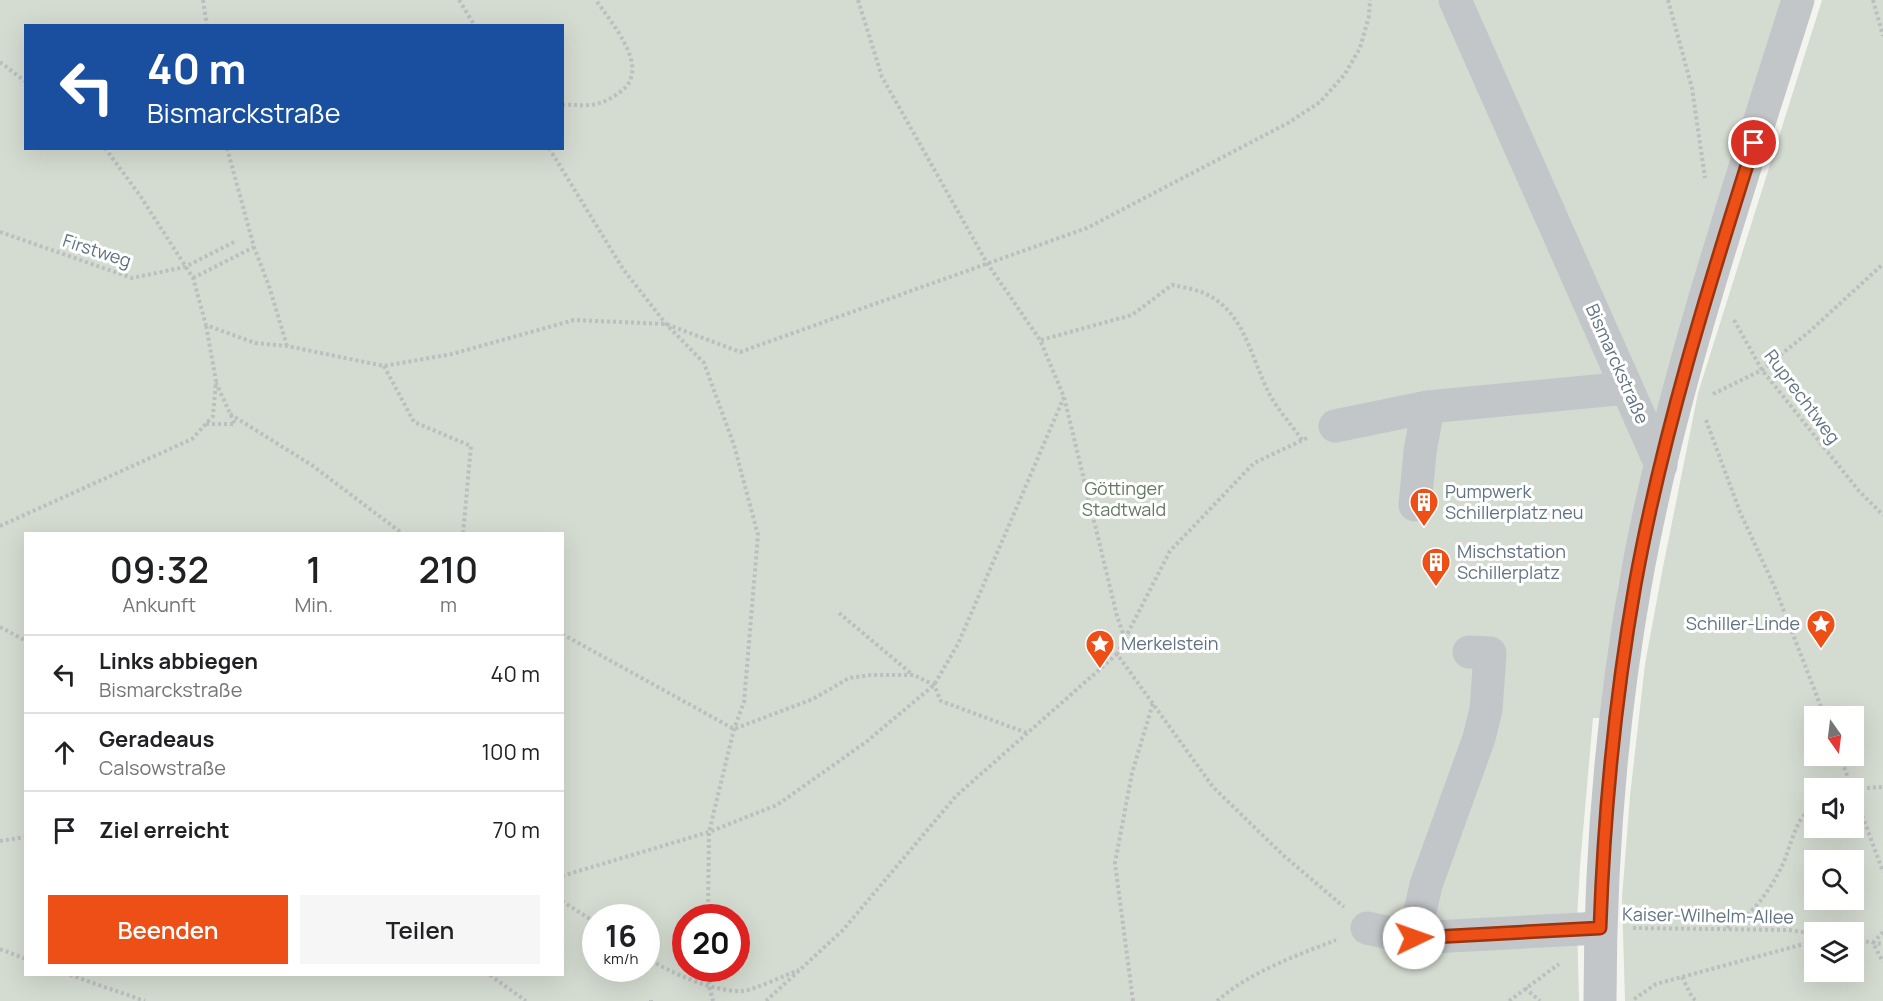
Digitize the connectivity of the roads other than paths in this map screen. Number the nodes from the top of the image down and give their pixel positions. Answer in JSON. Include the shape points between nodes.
{"nodes":[{"id":1,"x":1455,"y":0,"type":"edge"},
{"id":2,"x":1798,"y":0,"type":"edge"},
{"id":3,"x":1627,"y":388,"type":"junction"},
{"id":4,"x":1428,"y":407,"type":"junction"},
{"id":5,"x":1335,"y":426,"type":"road end"},
{"id":6,"x":1661,"y":465,"type":"junction"},
{"id":7,"x":1415,"y":505,"type":"dead end"},
{"id":8,"x":1469,"y":652,"type":"dead end"},
{"id":9,"x":1367,"y":928,"type":"road end"},
{"id":10,"x":1600,"y":928,"type":"junction"},
{"id":11,"x":1414,"y":938,"type":"junction"},
{"id":12,"x":1600,"y":1001,"type":"edge"}],
"edges":[{"from":1,"to":3,"type":"street","name":"Bismarckstraße"},
{"from":2,"to":6,"type":"street","via":[[1718,256],[1689,398]]},
{"from":3,"to":4,"type":"street"},
{"from":3,"to":6,"type":"street","name":"Bismarckstraße"},
{"from":4,"to":5,"type":"street"},
{"from":4,"to":7,"type":"street"},
{"from":6,"to":10,"type":"street","via":[[1636,577],[1622,671],[1607,792]]},
{"from":8,"to":11,"type":"street","via":[[1490,653],[1486,711],[1426,885]]},
{"from":9,"to":11,"type":"street"},
{"from":10,"to":11,"type":"street"},
{"from":10,"to":12,"type":"street"}]}
